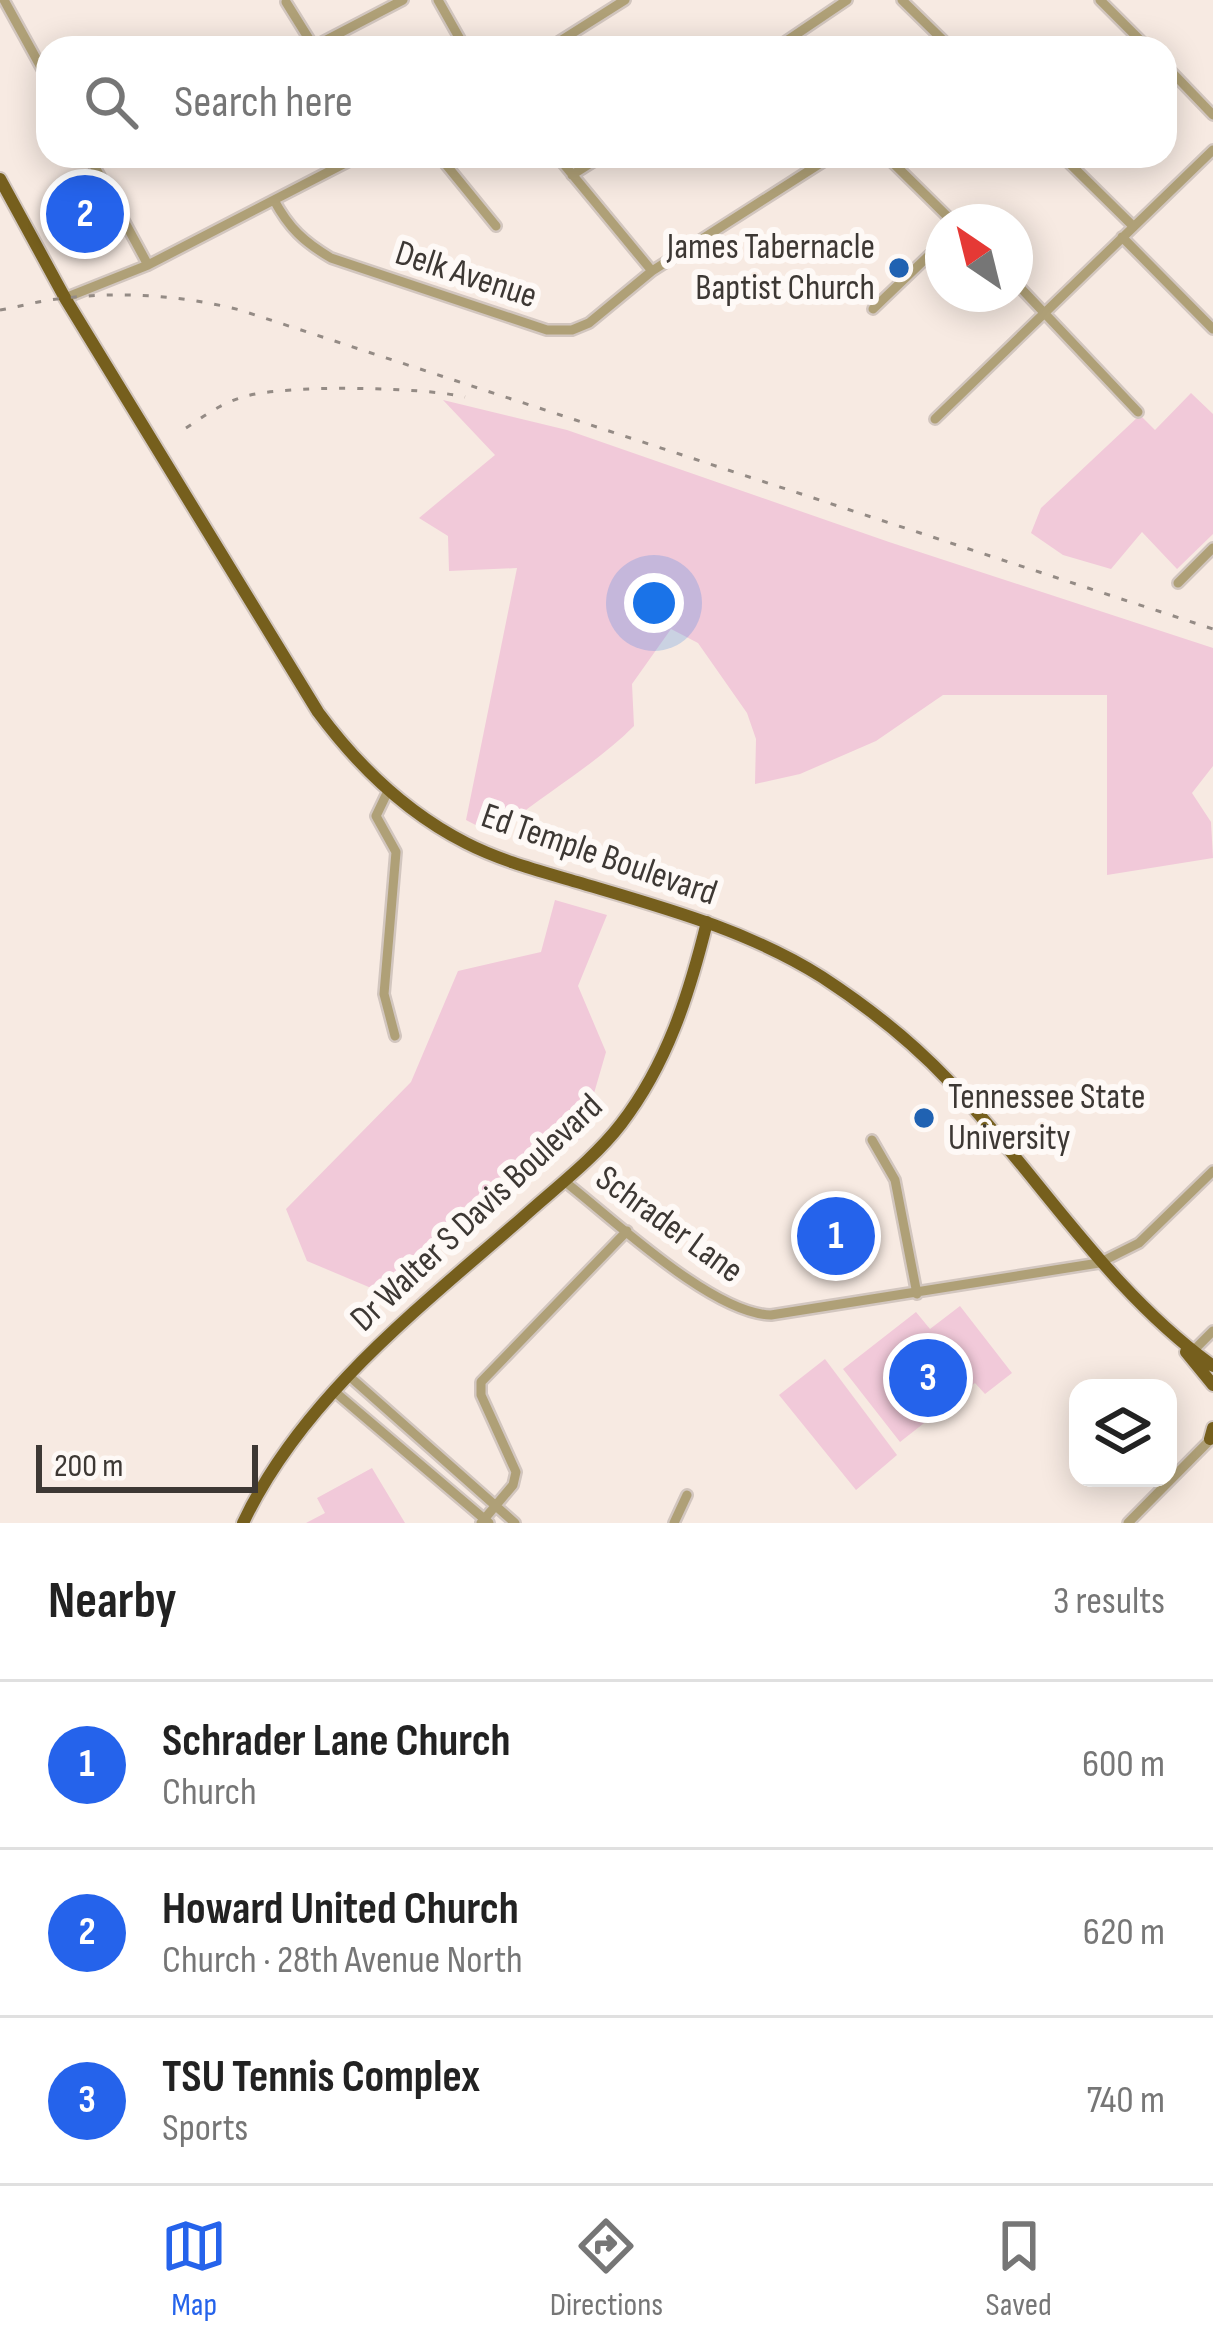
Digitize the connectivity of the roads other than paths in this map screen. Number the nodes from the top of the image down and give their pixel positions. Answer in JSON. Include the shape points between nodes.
{"nodes":[{"id":1,"x":20,"y":0,"type":"edge"},
{"id":2,"x":403,"y":0,"type":"edge"},
{"id":3,"x":438,"y":0,"type":"edge"},
{"id":4,"x":625,"y":0,"type":"edge"},
{"id":5,"x":847,"y":0,"type":"edge"},
{"id":6,"x":902,"y":0,"type":"edge"},
{"id":7,"x":1100,"y":0,"type":"edge"},
{"id":8,"x":286,"y":2,"type":"edge"},
{"id":9,"x":6,"y":3,"type":"edge"},
{"id":10,"x":306,"y":36,"type":"edge"},
{"id":11,"x":333,"y":36,"type":"edge"},
{"id":12,"x":458,"y":36,"type":"edge"},
{"id":13,"x":568,"y":36,"type":"edge"},
{"id":14,"x":794,"y":36,"type":"edge"},
{"id":15,"x":939,"y":36,"type":"edge"},
{"id":16,"x":1136,"y":36,"type":"edge"},
{"id":17,"x":36,"y":58,"type":"edge"},
{"id":18,"x":1177,"y":78,"type":"edge"},
{"id":19,"x":1213,"y":115,"type":"edge"},
{"id":20,"x":1213,"y":149,"type":"edge"},
{"id":21,"x":95,"y":168,"type":"edge"},
{"id":22,"x":336,"y":168,"type":"edge"},
{"id":23,"x":449,"y":168,"type":"edge"},
{"id":24,"x":566,"y":168,"type":"edge"},
{"id":25,"x":583,"y":168,"type":"edge"},
{"id":26,"x":813,"y":168,"type":"edge"},
{"id":27,"x":898,"y":168,"type":"edge"},
{"id":28,"x":1074,"y":168,"type":"edge"},
{"id":29,"x":572,"y":175,"type":"junction"},
{"id":30,"x":0,"y":179,"type":"edge"},
{"id":31,"x":274,"y":200,"type":"junction"},
{"id":32,"x":935,"y":204,"type":"edge"},
{"id":33,"x":496,"y":226,"type":"dead end"},
{"id":34,"x":1133,"y":226,"type":"junction"},
{"id":35,"x":1122,"y":237,"type":"junction"},
{"id":36,"x":925,"y":259,"type":"edge"},
{"id":37,"x":148,"y":265,"type":"junction"},
{"id":38,"x":652,"y":271,"type":"junction"},
{"id":39,"x":64,"y":298,"type":"junction"},
{"id":40,"x":1033,"y":301,"type":"edge"},
{"id":41,"x":873,"y":309,"type":"dead end"},
{"id":42,"x":1044,"y":313,"type":"junction"},
{"id":43,"x":1213,"y":329,"type":"edge"},
{"id":44,"x":1138,"y":412,"type":"dead end"},
{"id":45,"x":934,"y":419,"type":"dead end"},
{"id":46,"x":1213,"y":548,"type":"edge"},
{"id":47,"x":1178,"y":583,"type":"dead end"},
{"id":48,"x":388,"y":791,"type":"junction"},
{"id":49,"x":707,"y":922,"type":"junction"},
{"id":50,"x":395,"y":1036,"type":"dead end"},
{"id":51,"x":872,"y":1140,"type":"dead end"},
{"id":52,"x":1213,"y":1171,"type":"edge"},
{"id":53,"x":564,"y":1180,"type":"junction"},
{"id":54,"x":627,"y":1231,"type":"junction"},
{"id":55,"x":1099,"y":1263,"type":"junction"},
{"id":56,"x":917,"y":1294,"type":"junction"},
{"id":57,"x":1160,"y":1325,"type":"junction"},
{"id":58,"x":1213,"y":1331,"type":"edge"},
{"id":59,"x":1193,"y":1351,"type":"junction"},
{"id":60,"x":1213,"y":1366,"type":"edge"},
{"id":61,"x":349,"y":1376,"type":"junction"},
{"id":62,"x":1213,"y":1385,"type":"edge"},
{"id":63,"x":335,"y":1392,"type":"junction"},
{"id":64,"x":1212,"y":1435,"type":"edge"},
{"id":65,"x":687,"y":1495,"type":"dead end"},
{"id":66,"x":495,"y":1506,"type":"junction"},
{"id":67,"x":485,"y":1522,"type":"edge"},
{"id":68,"x":244,"y":1523,"type":"edge"},
{"id":69,"x":515,"y":1523,"type":"edge"},
{"id":70,"x":674,"y":1523,"type":"edge"},
{"id":71,"x":1128,"y":1523,"type":"edge"}],
"edges":[{"from":1,"to":9,"type":"street"},
{"from":2,"to":11,"type":"street"},
{"from":3,"to":12,"type":"street"},
{"from":4,"to":13,"type":"street"},
{"from":5,"to":14,"type":"street"},
{"from":6,"to":15,"type":"street"},
{"from":7,"to":16,"type":"street"},
{"from":8,"to":10,"type":"street"},
{"from":9,"to":17,"type":"street"},
{"from":18,"to":19,"type":"street"},
{"from":20,"to":34,"type":"street"},
{"from":21,"to":37,"type":"street"},
{"from":22,"to":31,"type":"street"},
{"from":23,"to":33,"type":"street"},
{"from":24,"to":29,"type":"street"},
{"from":25,"to":29,"type":"street"},
{"from":26,"to":38,"type":"street","name":"Delk Avenue"},
{"from":27,"to":32,"type":"street"},
{"from":28,"to":34,"type":"street"},
{"from":29,"to":38,"type":"street"},
{"from":30,"to":39,"type":"main road","name":"Ed Temple Boulevard"},
{"from":31,"to":37,"type":"street"},
{"from":31,"to":38,"type":"street","name":"Delk Avenue","via":[[286,224],[331,258],[547,330],[589,323]]},
{"from":34,"to":35,"type":"street"},
{"from":35,"to":42,"type":"street"},
{"from":35,"to":43,"type":"street"},
{"from":36,"to":41,"type":"street"},
{"from":37,"to":39,"type":"street"},
{"from":39,"to":48,"type":"main road","name":"Ed Temple Boulevard","via":[[318,712]]},
{"from":40,"to":42,"type":"street"},
{"from":42,"to":44,"type":"street"},
{"from":42,"to":45,"type":"street"},
{"from":46,"to":47,"type":"street"},
{"from":48,"to":49,"type":"main road","name":"Ed Temple Boulevard","via":[[503,859]]},
{"from":48,"to":50,"type":"street","via":[[376,816],[396,852],[384,994]]},
{"from":49,"to":53,"type":"main road","name":"Dr Walter S Davis Boulevard","via":[[666,1052],[620,1126]]},
{"from":49,"to":55,"type":"main road","name":"Ed Temple Boulevard","via":[[821,977],[907,1040]]},
{"from":51,"to":56,"type":"street","via":[[895,1180]]},
{"from":52,"to":55,"type":"street","via":[[1139,1243]]},
{"from":53,"to":54,"type":"street","name":"Schrader Lane"},
{"from":53,"to":61,"type":"main road","name":"Dr Walter S Davis Boulevard"},
{"from":54,"to":56,"type":"street","name":"Schrader Lane","via":[[713,1296],[753,1314]]},
{"from":54,"to":66,"type":"street","via":[[482,1382],[516,1469]]},
{"from":55,"to":56,"type":"street","name":"Schrader Lane"},
{"from":55,"to":57,"type":"main road","name":"Ed Temple Boulevard"},
{"from":57,"to":59,"type":"main road","name":"Ed Temple Boulevard"},
{"from":57,"to":62,"type":"main road"},
{"from":58,"to":59,"type":"street"},
{"from":59,"to":60,"type":"main road","name":"Ed Temple Boulevard"},
{"from":61,"to":63,"type":"main road","name":"Dr Walter S Davis Boulevard"},
{"from":61,"to":66,"type":"street"},
{"from":63,"to":67,"type":"street"},
{"from":63,"to":68,"type":"main road","name":"Dr Walter S Davis Boulevard","via":[[296,1437]]},
{"from":64,"to":71,"type":"street"},
{"from":65,"to":70,"type":"street"},
{"from":66,"to":67,"type":"street"},
{"from":66,"to":69,"type":"street"}]}
